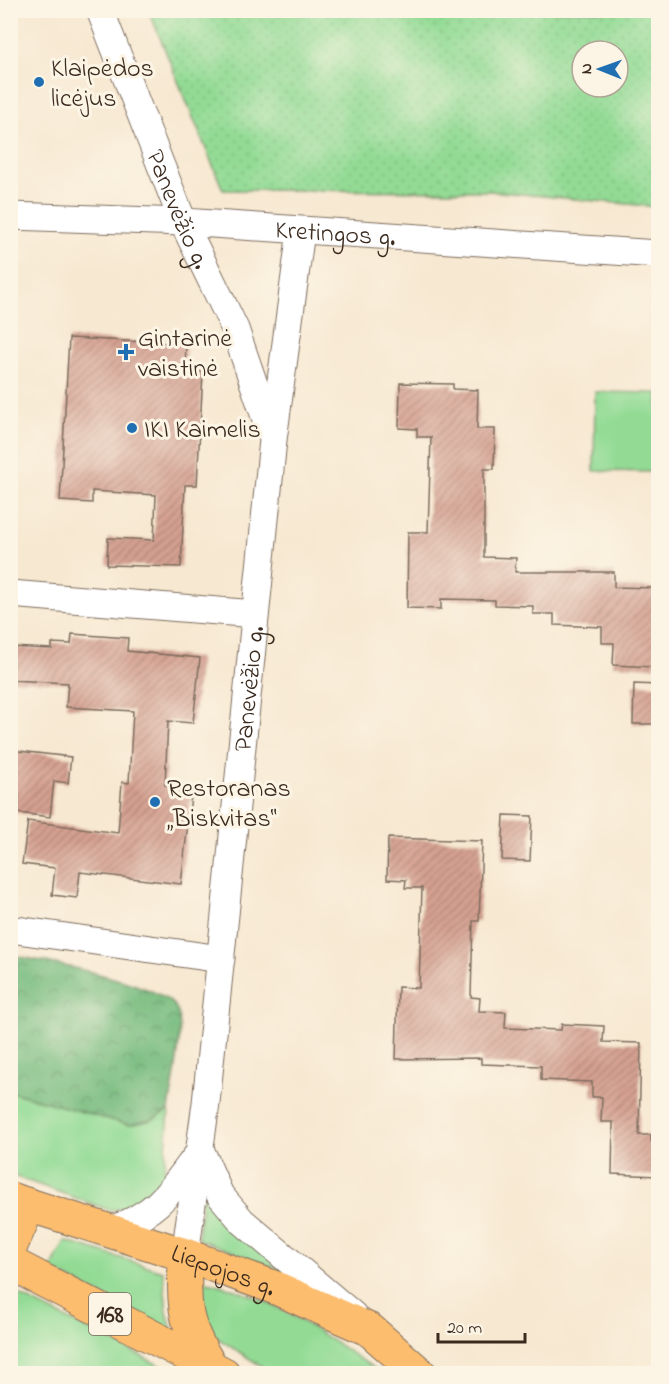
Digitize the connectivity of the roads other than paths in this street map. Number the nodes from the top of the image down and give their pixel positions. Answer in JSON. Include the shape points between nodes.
{"nodes":[{"id":1,"x":100,"y":10,"type":"edge"},
{"id":2,"x":10,"y":216,"type":"edge"},
{"id":3,"x":183,"y":222,"type":"junction"},
{"id":4,"x":301,"y":231,"type":"junction"},
{"id":5,"x":658,"y":254,"type":"edge"},
{"id":6,"x":273,"y":440,"type":"junction"},
{"id":7,"x":10,"y":594,"type":"edge"},
{"id":8,"x":255,"y":614,"type":"junction"},
{"id":9,"x":10,"y":929,"type":"edge"},
{"id":10,"x":220,"y":959,"type":"junction"},
{"id":11,"x":201,"y":1151,"type":"junction"},
{"id":12,"x":20,"y":1202,"type":"edge"},
{"id":13,"x":111,"y":1230,"type":"junction"},
{"id":14,"x":10,"y":1248,"type":"edge"},
{"id":15,"x":185,"y":1255,"type":"junction"},
{"id":16,"x":10,"y":1263,"type":"edge"},
{"id":17,"x":370,"y":1330,"type":"junction"},
{"id":18,"x":217,"y":1369,"type":"edge"},
{"id":19,"x":420,"y":1374,"type":"edge"}],
"edges":[{"from":1,"to":3,"type":"street","name":"Panevėžio g."},
{"from":2,"to":3,"type":"street","name":"Kretingos g."},
{"from":3,"to":4,"type":"street","name":"Kretingos g."},
{"from":3,"to":6,"type":"street","name":"Panevėžio g.","via":[[235,329]]},
{"from":4,"to":5,"type":"street","name":"Kretingos g."},
{"from":4,"to":6,"type":"street","name":"Panevėžio g."},
{"from":6,"to":8,"type":"street","name":"Panevėžio g."},
{"from":7,"to":8,"type":"street"},
{"from":8,"to":10,"type":"street","name":"Panevėžio g."},
{"from":9,"to":10,"type":"street"},
{"from":10,"to":11,"type":"street","name":"Panevėžio g."},
{"from":11,"to":13,"type":"street","via":[[162,1203],[140,1219]]},
{"from":11,"to":15,"type":"street","name":"Panevėžio g."},
{"from":11,"to":17,"type":"street","name":"Panevėžio g.","via":[[220,1195],[242,1221]]},
{"from":12,"to":13,"type":"main road","name":"Liepojos g."},
{"from":12,"to":14,"type":"main road"},
{"from":13,"to":15,"type":"main road","name":"Liepojos g."},
{"from":15,"to":17,"type":"main road","name":"Liepojos g.","via":[[276,1288]]},
{"from":15,"to":18,"type":"main road","via":[[184,1301],[192,1338]]},
{"from":16,"to":18,"type":"main road","number":"168"},
{"from":17,"to":19,"type":"main road","name":"Liepojos g."}]}
